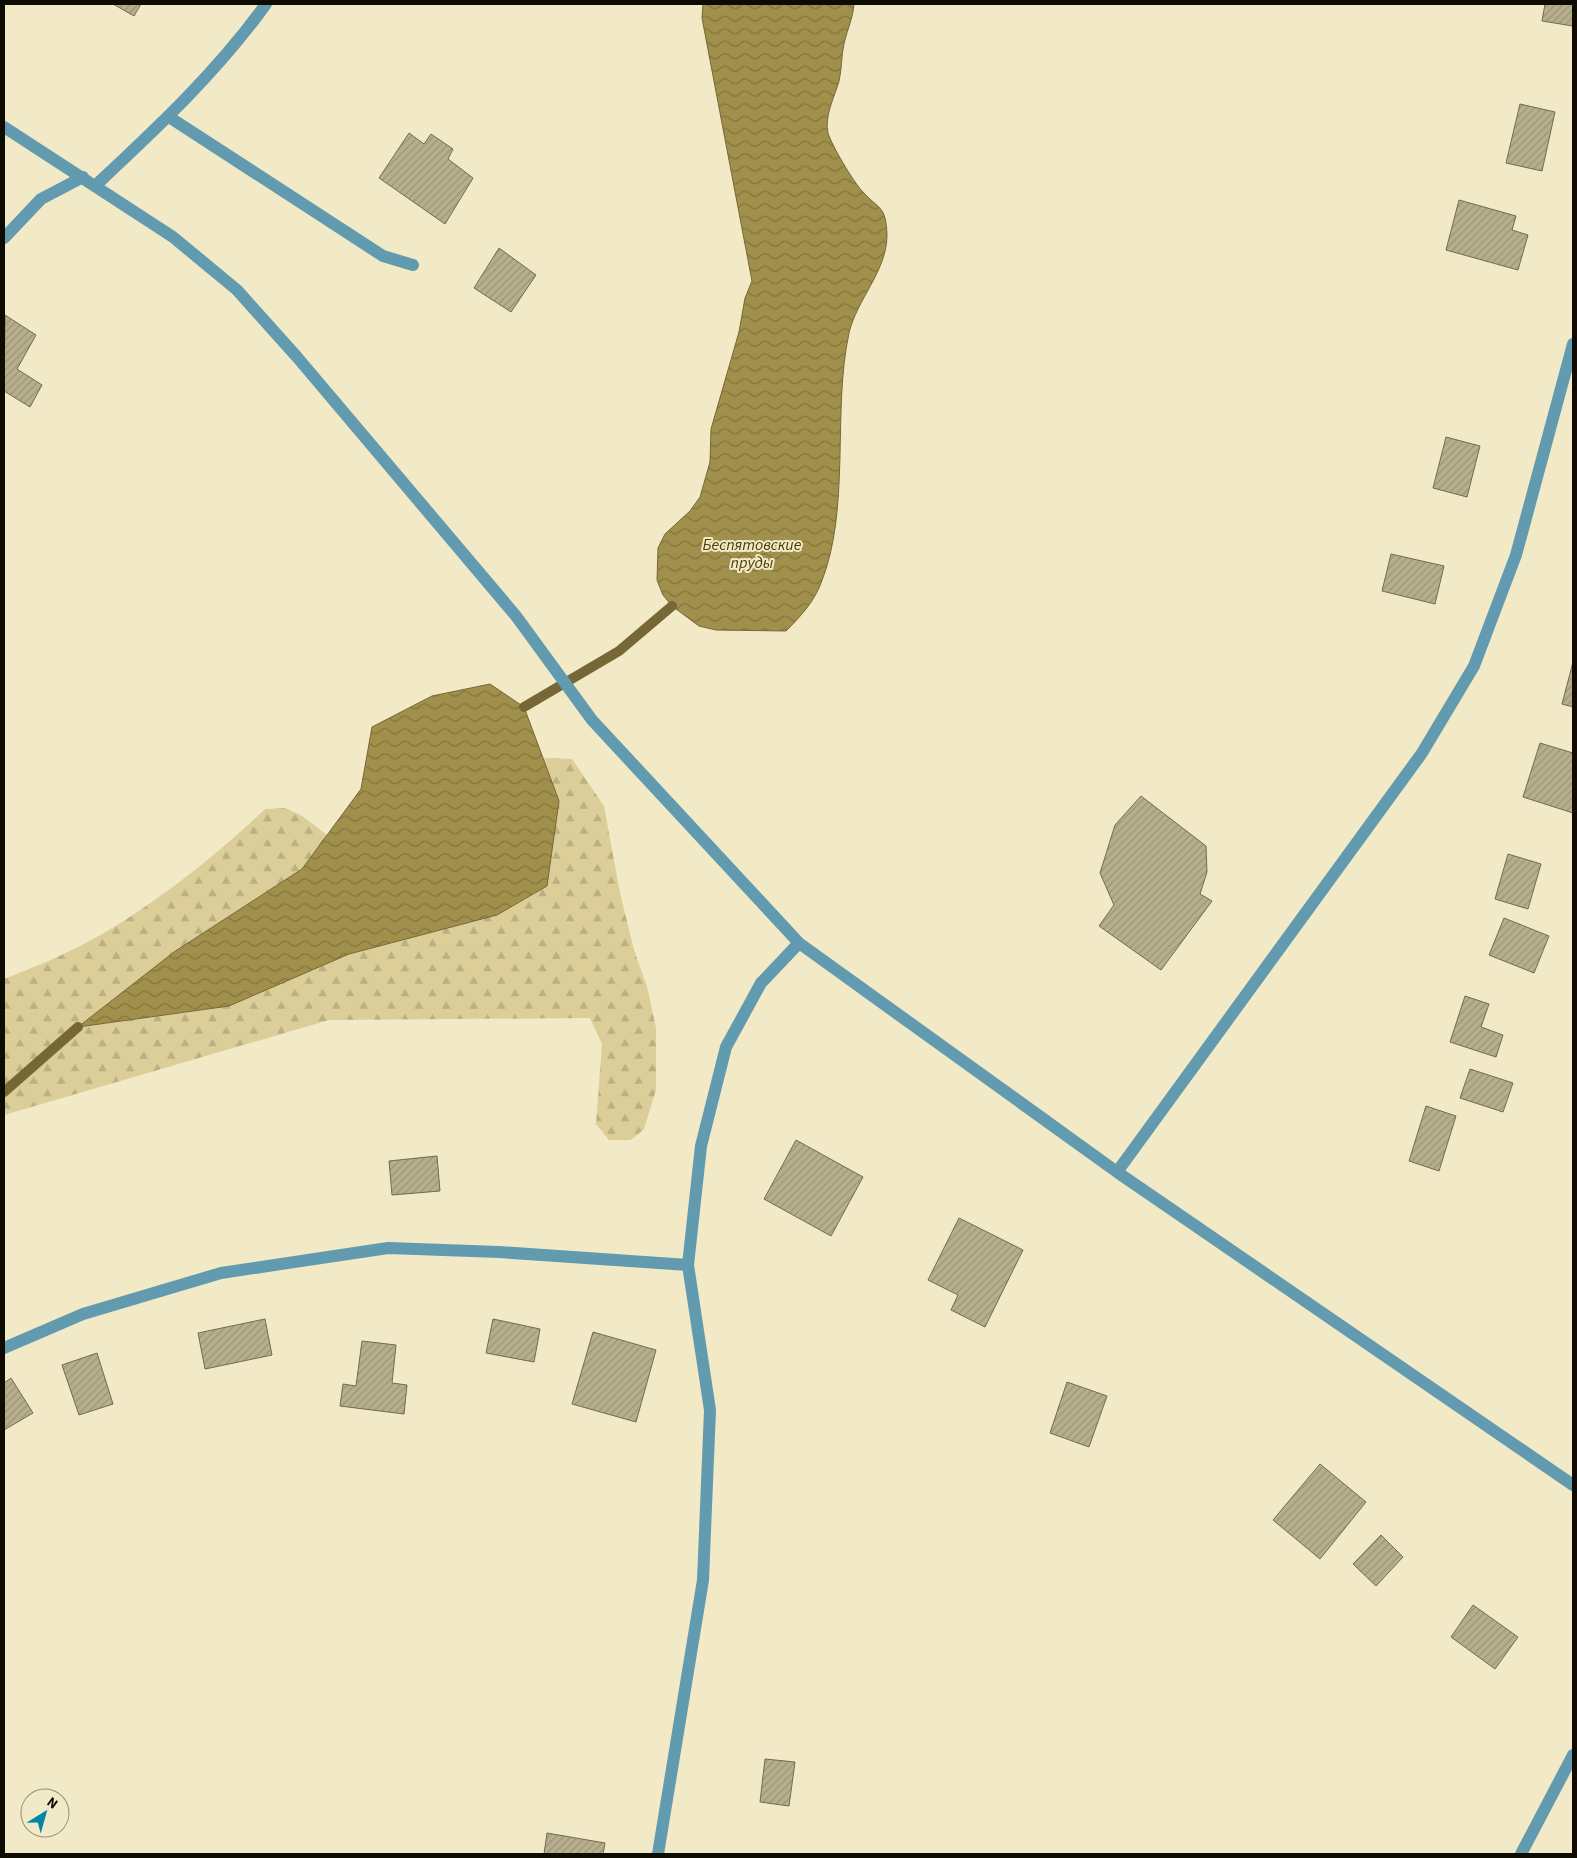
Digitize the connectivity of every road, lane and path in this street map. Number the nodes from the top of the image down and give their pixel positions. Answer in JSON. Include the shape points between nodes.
{"nodes":[{"id":1,"x":266,"y":4,"type":"edge"},
{"id":2,"x":169,"y":117,"type":"junction"},
{"id":3,"x":4,"y":127,"type":"edge"},
{"id":4,"x":83,"y":177,"type":"junction"},
{"id":5,"x":96,"y":185,"type":"junction"},
{"id":6,"x":4,"y":238,"type":"edge"},
{"id":7,"x":413,"y":265,"type":"dead end"},
{"id":8,"x":1573,"y":344,"type":"edge"},
{"id":9,"x":799,"y":943,"type":"junction"},
{"id":10,"x":1117,"y":1172,"type":"junction"},
{"id":11,"x":688,"y":1265,"type":"junction"},
{"id":12,"x":4,"y":1348,"type":"edge"},
{"id":13,"x":1573,"y":1484,"type":"edge"},
{"id":14,"x":1573,"y":1755,"type":"edge"},
{"id":15,"x":658,"y":1854,"type":"edge"},
{"id":16,"x":1521,"y":1854,"type":"edge"}],
"edges":[{"from":1,"to":2,"type":"street","via":[[238,43]]},
{"from":2,"to":5,"type":"street"},
{"from":2,"to":7,"type":"street","via":[[383,256]]},
{"from":3,"to":4,"type":"street"},
{"from":4,"to":5,"type":"street"},
{"from":4,"to":6,"type":"street","via":[[41,199]]},
{"from":5,"to":9,"type":"street","via":[[173,237],[237,290],[298,356],[516,616],[592,720]]},
{"from":8,"to":10,"type":"street","via":[[1516,555],[1474,666],[1422,753]]},
{"from":9,"to":10,"type":"street"},
{"from":9,"to":11,"type":"street","via":[[761,983],[726,1047],[701,1146]]},
{"from":10,"to":13,"type":"street"},
{"from":11,"to":12,"type":"street","via":[[388,1248],[221,1273],[84,1314]]},
{"from":11,"to":15,"type":"street","via":[[710,1410],[703,1580]]},
{"from":14,"to":16,"type":"street"}]}
